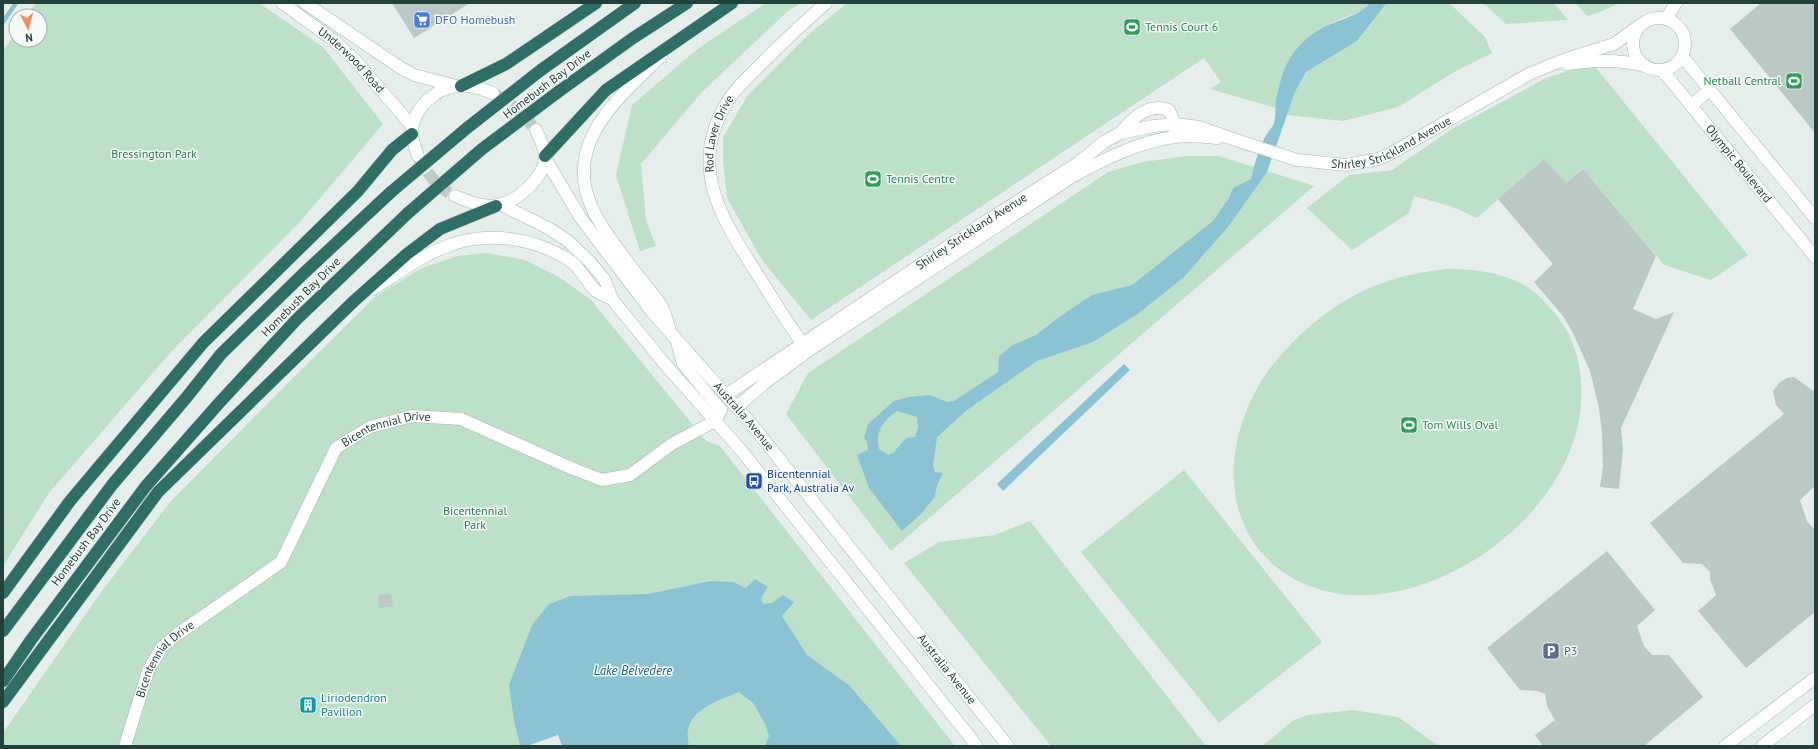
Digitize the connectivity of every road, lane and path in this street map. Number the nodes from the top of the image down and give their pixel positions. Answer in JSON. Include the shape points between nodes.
{"nodes":[{"id":1,"x":282,"y":3,"type":"edge"},
{"id":2,"x":305,"y":3,"type":"edge"},
{"id":3,"x":596,"y":3,"type":"edge"},
{"id":4,"x":635,"y":3,"type":"edge"},
{"id":5,"x":687,"y":3,"type":"edge"},
{"id":6,"x":732,"y":3,"type":"edge"},
{"id":7,"x":826,"y":3,"type":"edge"},
{"id":8,"x":1676,"y":3,"type":"edge"},
{"id":9,"x":1666,"y":19,"type":"junction"},
{"id":10,"x":1639,"y":26,"type":"junction"},
{"id":11,"x":676,"y":40,"type":"junction"},
{"id":12,"x":1682,"y":56,"type":"junction"},
{"id":13,"x":1645,"y":66,"type":"junction"},
{"id":14,"x":1539,"y":69,"type":"junction"},
{"id":15,"x":1662,"y":70,"type":"junction"},
{"id":16,"x":459,"y":86,"type":"junction"},
{"id":17,"x":1710,"y":90,"type":"junction"},
{"id":18,"x":493,"y":93,"type":"tunnel mouth"},
{"id":19,"x":1692,"y":105,"type":"junction"},
{"id":20,"x":1175,"y":124,"type":"junction"},
{"id":21,"x":412,"y":130,"type":"junction"},
{"id":22,"x":536,"y":130,"type":"tunnel mouth"},
{"id":23,"x":1120,"y":133,"type":"junction"},
{"id":24,"x":1174,"y":137,"type":"junction"},
{"id":25,"x":1233,"y":140,"type":"junction"},
{"id":26,"x":418,"y":156,"type":"tunnel mouth"},
{"id":27,"x":545,"y":157,"type":"junction"},
{"id":28,"x":455,"y":196,"type":"tunnel mouth"},
{"id":29,"x":498,"y":205,"type":"junction"},
{"id":30,"x":1815,"y":218,"type":"edge"},
{"id":31,"x":1815,"y":257,"type":"edge"},
{"id":32,"x":612,"y":299,"type":"junction"},
{"id":33,"x":354,"y":301,"type":"junction"},
{"id":34,"x":672,"y":334,"type":"junction"},
{"id":35,"x":805,"y":347,"type":"junction"},
{"id":36,"x":726,"y":395,"type":"junction"},
{"id":37,"x":737,"y":407,"type":"junction"},
{"id":38,"x":715,"y":421,"type":"junction"},
{"id":39,"x":3,"y":593,"type":"edge"},
{"id":40,"x":3,"y":631,"type":"edge"},
{"id":41,"x":1815,"y":678,"type":"edge"},
{"id":42,"x":3,"y":681,"type":"edge"},
{"id":43,"x":3,"y":702,"type":"edge"},
{"id":44,"x":1815,"y":705,"type":"edge"},
{"id":45,"x":125,"y":746,"type":"edge"},
{"id":46,"x":976,"y":746,"type":"edge"},
{"id":47,"x":1008,"y":746,"type":"edge"},
{"id":48,"x":1725,"y":746,"type":"edge"},
{"id":49,"x":1762,"y":746,"type":"edge"}],
"edges":[{"from":1,"to":21,"type":"street","name":"Underwood Road","via":[[332,39],[355,60]]},
{"from":2,"to":16,"type":"street","name":"Underwood Road","via":[[401,68],[414,75]]},
{"from":3,"to":16,"type":"highway","via":[[506,64]]},
{"from":4,"to":40,"type":"highway","name":"Homebush Bay Drive","bridge":true,"via":[[541,70],[391,192],[221,354],[112,484]]},
{"from":5,"to":42,"type":"highway","name":"Homebush Bay Drive","bridge":true,"via":[[633,38],[482,149],[408,213],[297,319],[146,486],[30,640]]},
{"from":6,"to":11,"type":"highway"},
{"from":7,"to":35,"type":"street","name":"Rod Laver Drive","via":[[741,84],[726,103],[715,125],[710,144],[710,177],[720,211],[753,268]]},
{"from":8,"to":9,"type":"street"},
{"from":9,"to":10,"type":"street","via":[[1652,18]]},
{"from":9,"to":12,"type":"street","via":[[1682,31],[1685,44]]},
{"from":10,"to":13,"type":"street","via":[[1632,47],[1638,60]]},
{"from":10,"to":14,"type":"street","name":"Shirley Strickland Avenue","via":[[1614,44]]},
{"from":11,"to":27,"type":"highway","via":[[606,90]]},
{"from":11,"to":34,"type":"street","via":[[612,105],[600,121],[590,137],[584,177],[593,210],[662,308]]},
{"from":12,"to":15,"type":"street","via":[[1674,66]]},
{"from":12,"to":17,"type":"street","name":"Olympic Boulevard"},
{"from":13,"to":14,"type":"street","name":"Shirley Strickland Avenue","via":[[1622,61],[1599,61]]},
{"from":13,"to":15,"type":"street"},
{"from":14,"to":25,"type":"street","name":"Shirley Strickland Avenue","via":[[1378,160],[1346,165],[1297,160]]},
{"from":15,"to":19,"type":"street","name":"Olympic Boulevard"},
{"from":16,"to":18,"type":"street","name":"Underwood Road","via":[[475,87]]},
{"from":16,"to":21,"type":"street","via":[[434,95],[426,102],[415,114]]},
{"from":17,"to":19,"type":"street"},
{"from":17,"to":30,"type":"street","name":"Olympic Boulevard"},
{"from":19,"to":31,"type":"street","name":"Olympic Boulevard"},
{"from":20,"to":23,"type":"street","name":"Shirley Strickland Avenue"},
{"from":20,"to":23,"type":"street","via":[[1169,110],[1161,107],[1149,108],[1133,118]]},
{"from":20,"to":24,"type":"street"},
{"from":20,"to":25,"type":"street","name":"Shirley Strickland Avenue","via":[[1199,126]]},
{"from":21,"to":26,"type":"street"},
{"from":21,"to":39,"type":"highway","via":[[358,191],[203,343],[70,501]]},
{"from":22,"to":27,"type":"street","name":"Australia Avenue"},
{"from":23,"to":35,"type":"street","name":"Shirley Strickland Avenue","via":[[977,227]]},
{"from":24,"to":25,"type":"street","name":"Shirley Strickland Avenue","via":[[1198,136]]},
{"from":24,"to":35,"type":"street","name":"Shirley Strickland Avenue","via":[[1146,143],[1112,156],[1073,176]]},
{"from":27,"to":29,"type":"street","via":[[530,186],[519,196]]},
{"from":27,"to":34,"type":"street","name":"Australia Avenue","via":[[580,217],[652,312]]},
{"from":28,"to":29,"type":"street","via":[[476,204]]},
{"from":29,"to":32,"type":"street","name":"Australia Avenue","via":[[550,229],[568,241],[605,280]]},
{"from":29,"to":33,"type":"highway","via":[[440,229],[407,254]]},
{"from":32,"to":33,"type":"street","via":[[597,291],[580,269],[554,252],[525,241],[491,238],[471,240],[438,250]]},
{"from":32,"to":38,"type":"street","name":"Australia Avenue"},
{"from":33,"to":43,"type":"highway","via":[[158,492]]},
{"from":34,"to":36,"type":"street","name":"Australia Avenue"},
{"from":34,"to":38,"type":"street","via":[[683,364],[721,410]]},
{"from":35,"to":36,"type":"street","name":"Shirley Strickland Avenue"},
{"from":35,"to":37,"type":"street","name":"Shirley Strickland Avenue"},
{"from":36,"to":37,"type":"street","name":"Australia Avenue"},
{"from":37,"to":47,"type":"street","name":"Australia Avenue"},
{"from":38,"to":45,"type":"street","name":"Bicentennial Drive","via":[[672,444],[630,475],[602,480],[461,419],[412,416],[370,427],[336,448],[281,562],[162,647],[148,671]]},
{"from":38,"to":46,"type":"street","name":"Australia Avenue"},
{"from":41,"to":48,"type":"street"},
{"from":44,"to":49,"type":"street"}]}
